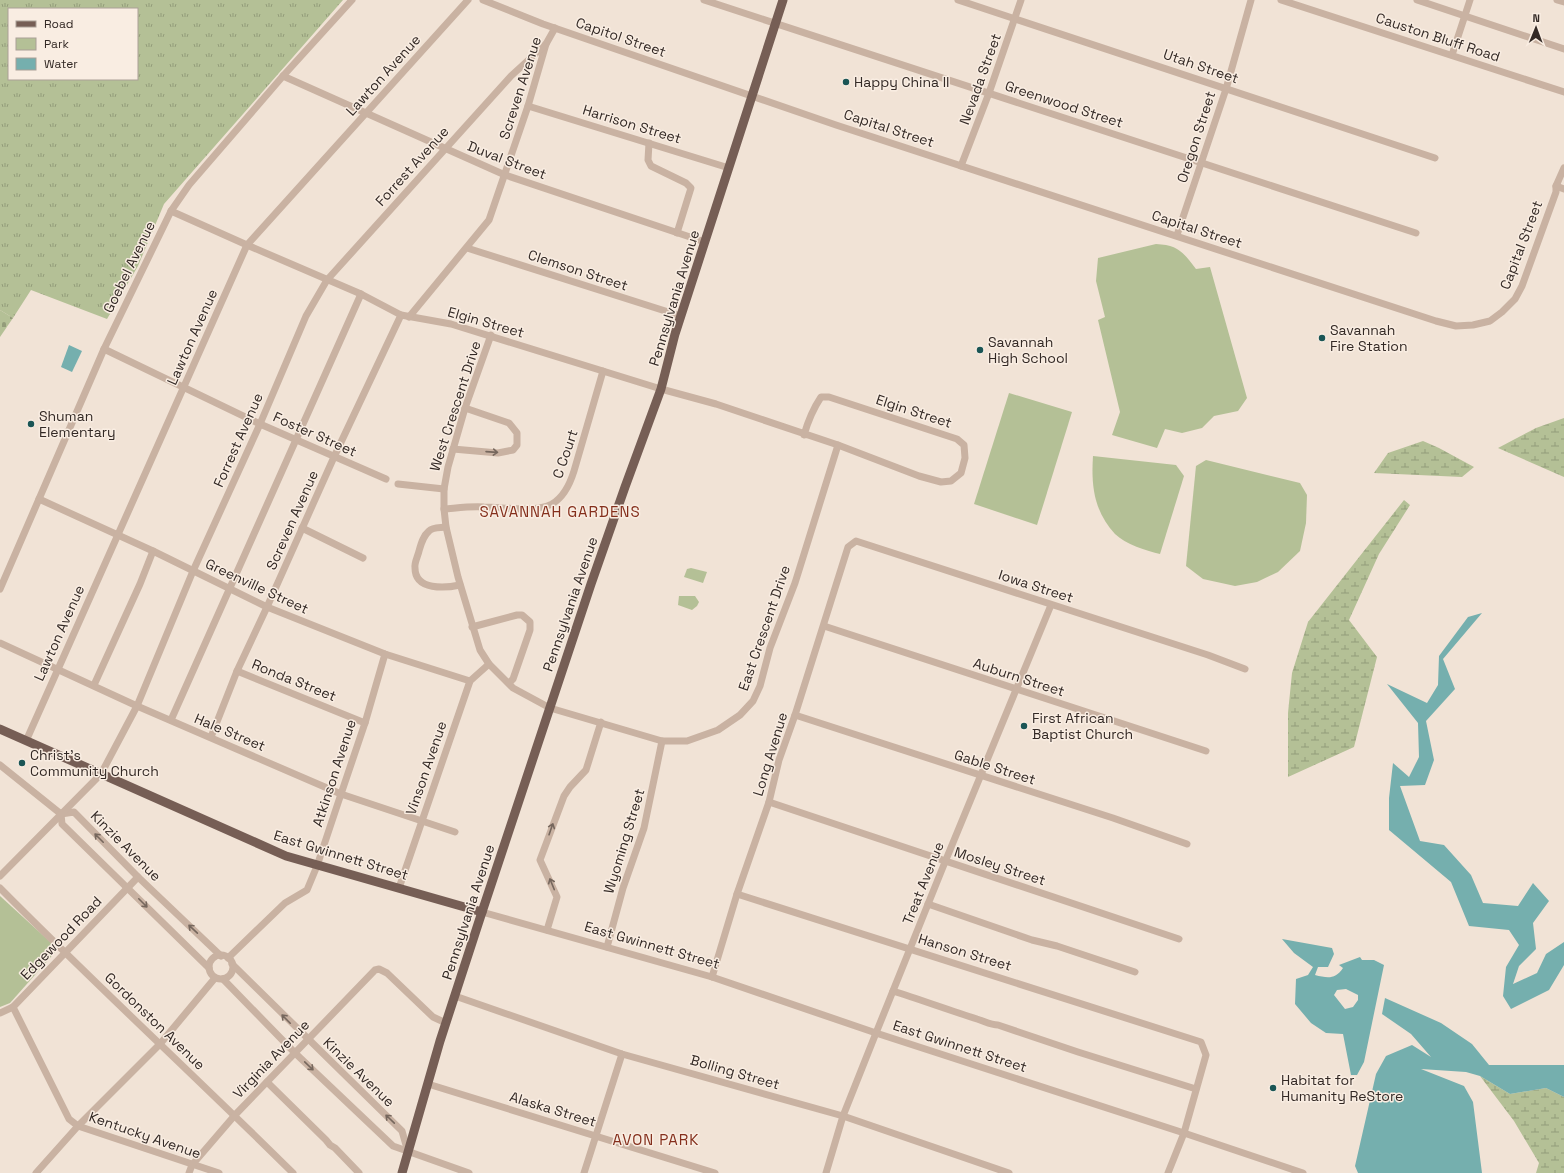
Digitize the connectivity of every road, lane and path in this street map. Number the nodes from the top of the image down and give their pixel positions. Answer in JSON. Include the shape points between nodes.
{"nodes":[{"id":1,"x":352,"y":0,"type":"edge"},
{"id":2,"x":468,"y":0,"type":"edge"},
{"id":3,"x":483,"y":0,"type":"edge"},
{"id":4,"x":704,"y":0,"type":"edge"},
{"id":5,"x":783,"y":0,"type":"edge"},
{"id":6,"x":958,"y":0,"type":"edge"},
{"id":7,"x":1021,"y":0,"type":"edge"},
{"id":8,"x":1251,"y":0,"type":"edge"},
{"id":9,"x":1281,"y":0,"type":"edge"},
{"id":10,"x":1418,"y":0,"type":"edge"},
{"id":11,"x":1470,"y":0,"type":"edge"},
{"id":12,"x":1557,"y":0,"type":"edge"},
{"id":13,"x":1564,"y":2,"type":"edge"},
{"id":14,"x":1465,"y":15,"type":"junction"},
{"id":15,"x":1016,"y":18,"type":"junction"},
{"id":16,"x":775,"y":22,"type":"junction"},
{"id":17,"x":554,"y":28,"type":"junction"},
{"id":18,"x":546,"y":44,"type":"junction"},
{"id":19,"x":1564,"y":49,"type":"edge"},
{"id":20,"x":1452,"y":55,"type":"junction"},
{"id":21,"x":283,"y":76,"type":"junction"},
{"id":22,"x":1226,"y":89,"type":"junction"},
{"id":23,"x":1564,"y":92,"type":"edge"},
{"id":24,"x":989,"y":93,"type":"junction"},
{"id":25,"x":752,"y":96,"type":"junction"},
{"id":26,"x":528,"y":106,"type":"junction"},
{"id":27,"x":366,"y":114,"type":"junction"},
{"id":28,"x":649,"y":143,"type":"junction"},
{"id":29,"x":445,"y":149,"type":"junction"},
{"id":30,"x":1435,"y":158,"type":"dead end"},
{"id":31,"x":1202,"y":164,"type":"junction"},
{"id":32,"x":961,"y":166,"type":"junction"},
{"id":33,"x":729,"y":168,"type":"junction"},
{"id":34,"x":1564,"y":168,"type":"edge"},
{"id":35,"x":505,"y":175,"type":"junction"},
{"id":36,"x":1556,"y":186,"type":"junction"},
{"id":37,"x":1564,"y":189,"type":"edge"},
{"id":38,"x":171,"y":211,"type":"junction"},
{"id":39,"x":677,"y":233,"type":"junction"},
{"id":40,"x":1416,"y":233,"type":"dead end"},
{"id":41,"x":1177,"y":235,"type":"junction"},
{"id":42,"x":705,"y":242,"type":"junction"},
{"id":43,"x":246,"y":246,"type":"junction"},
{"id":44,"x":468,"y":248,"type":"junction"},
{"id":45,"x":327,"y":280,"type":"junction"},
{"id":46,"x":360,"y":294,"type":"junction"},
{"id":47,"x":401,"y":315,"type":"junction"},
{"id":48,"x":681,"y":316,"type":"junction"},
{"id":49,"x":409,"y":317,"type":"junction"},
{"id":50,"x":492,"y":335,"type":"junction"},
{"id":51,"x":104,"y":349,"type":"junction"},
{"id":52,"x":603,"y":371,"type":"junction"},
{"id":53,"x":185,"y":387,"type":"junction"},
{"id":54,"x":661,"y":389,"type":"junction"},
{"id":55,"x":465,"y":408,"type":"junction"},
{"id":56,"x":260,"y":424,"type":"junction"},
{"id":57,"x":804,"y":435,"type":"junction"},
{"id":58,"x":296,"y":440,"type":"junction"},
{"id":59,"x":838,"y":445,"type":"junction"},
{"id":60,"x":453,"y":449,"type":"junction"},
{"id":61,"x":334,"y":457,"type":"junction"},
{"id":62,"x":386,"y":478,"type":"dead end"},
{"id":63,"x":398,"y":484,"type":"dead end"},
{"id":64,"x":444,"y":489,"type":"junction"},
{"id":65,"x":38,"y":499,"type":"junction"},
{"id":66,"x":444,"y":508,"type":"junction"},
{"id":67,"x":446,"y":527,"type":"junction"},
{"id":68,"x":302,"y":528,"type":"junction"},
{"id":69,"x":117,"y":535,"type":"junction"},
{"id":70,"x":856,"y":541,"type":"joint"},
{"id":71,"x":153,"y":551,"type":"junction"},
{"id":72,"x":363,"y":558,"type":"dead end"},
{"id":73,"x":193,"y":570,"type":"junction"},
{"id":74,"x":460,"y":585,"type":"junction"},
{"id":75,"x":229,"y":588,"type":"junction"},
{"id":76,"x":0,"y":589,"type":"edge"},
{"id":77,"x":1051,"y":605,"type":"junction"},
{"id":78,"x":268,"y":607,"type":"junction"},
{"id":79,"x":824,"y":626,"type":"junction"},
{"id":80,"x":472,"y":627,"type":"junction"},
{"id":81,"x":0,"y":643,"type":"edge"},
{"id":82,"x":385,"y":654,"type":"junction"},
{"id":83,"x":489,"y":664,"type":"junction"},
{"id":84,"x":58,"y":669,"type":"junction"},
{"id":85,"x":1245,"y":669,"type":"dead end"},
{"id":86,"x":237,"y":671,"type":"junction"},
{"id":87,"x":470,"y":681,"type":"junction"},
{"id":88,"x":509,"y":683,"type":"junction"},
{"id":89,"x":94,"y":685,"type":"junction"},
{"id":90,"x":1016,"y":690,"type":"junction"},
{"id":91,"x":137,"y":706,"type":"junction"},
{"id":92,"x":550,"y":708,"type":"junction"},
{"id":93,"x":795,"y":715,"type":"junction"},
{"id":94,"x":171,"y":720,"type":"junction"},
{"id":95,"x":601,"y":722,"type":"junction"},
{"id":96,"x":365,"y":723,"type":"junction"},
{"id":97,"x":0,"y":729,"type":"edge"},
{"id":98,"x":211,"y":737,"type":"junction"},
{"id":99,"x":26,"y":741,"type":"junction"},
{"id":100,"x":662,"y":741,"type":"junction"},
{"id":101,"x":1206,"y":751,"type":"dead end"},
{"id":102,"x":0,"y":765,"type":"edge"},
{"id":103,"x":101,"y":774,"type":"junction"},
{"id":104,"x":981,"y":776,"type":"junction"},
{"id":105,"x":341,"y":794,"type":"junction"},
{"id":106,"x":769,"y":802,"type":"junction"},
{"id":107,"x":61,"y":814,"type":"junction"},
{"id":108,"x":421,"y":821,"type":"junction"},
{"id":109,"x":455,"y":832,"type":"dead end"},
{"id":110,"x":1187,"y":844,"type":"dead end"},
{"id":111,"x":945,"y":862,"type":"junction"},
{"id":112,"x":317,"y":866,"type":"junction"},
{"id":113,"x":0,"y":876,"type":"edge"},
{"id":114,"x":138,"y":877,"type":"junction"},
{"id":115,"x":0,"y":888,"type":"edge"},
{"id":116,"x":128,"y":888,"type":"junction"},
{"id":117,"x":399,"y":888,"type":"junction"},
{"id":118,"x":737,"y":894,"type":"junction"},
{"id":119,"x":928,"y":904,"type":"junction"},
{"id":120,"x":482,"y":912,"type":"junction"},
{"id":121,"x":547,"y":930,"type":"junction"},
{"id":122,"x":1179,"y":939,"type":"dead end"},
{"id":123,"x":606,"y":947,"type":"junction"},
{"id":124,"x":910,"y":949,"type":"junction"},
{"id":125,"x":65,"y":953,"type":"junction"},
{"id":126,"x":227,"y":959,"type":"junction"},
{"id":127,"x":209,"y":968,"type":"junction"},
{"id":128,"x":1134,"y":972,"type":"dead end"},
{"id":129,"x":712,"y":977,"type":"junction"},
{"id":130,"x":219,"y":978,"type":"junction"},
{"id":131,"x":893,"y":990,"type":"junction"},
{"id":132,"x":455,"y":996,"type":"junction"},
{"id":133,"x":13,"y":1007,"type":"junction"},
{"id":134,"x":0,"y":1013,"type":"edge"},
{"id":135,"x":446,"y":1023,"type":"junction"},
{"id":136,"x":876,"y":1033,"type":"junction"},
{"id":137,"x":308,"y":1040,"type":"junction"},
{"id":138,"x":160,"y":1044,"type":"junction"},
{"id":139,"x":295,"y":1053,"type":"junction"},
{"id":140,"x":622,"y":1054,"type":"junction"},
{"id":141,"x":267,"y":1082,"type":"junction"},
{"id":142,"x":428,"y":1084,"type":"junction"},
{"id":143,"x":1196,"y":1089,"type":"junction"},
{"id":144,"x":235,"y":1115,"type":"junction"},
{"id":145,"x":843,"y":1116,"type":"junction"},
{"id":146,"x":78,"y":1126,"type":"junction"},
{"id":147,"x":1184,"y":1133,"type":"junction"},
{"id":148,"x":597,"y":1136,"type":"junction"},
{"id":149,"x":408,"y":1152,"type":"junction"},
{"id":150,"x":192,"y":1164,"type":"junction"},
{"id":151,"x":451,"y":1170,"type":"edge"},
{"id":152,"x":36,"y":1173,"type":"edge"},
{"id":153,"x":189,"y":1173,"type":"edge"},
{"id":154,"x":219,"y":1173,"type":"edge"},
{"id":155,"x":293,"y":1173,"type":"edge"},
{"id":156,"x":359,"y":1173,"type":"edge"},
{"id":157,"x":402,"y":1173,"type":"edge"},
{"id":158,"x":469,"y":1173,"type":"edge"},
{"id":159,"x":584,"y":1173,"type":"edge"},
{"id":160,"x":716,"y":1173,"type":"edge"},
{"id":161,"x":826,"y":1173,"type":"edge"},
{"id":162,"x":1009,"y":1173,"type":"edge"},
{"id":163,"x":1168,"y":1173,"type":"edge"},
{"id":164,"x":1303,"y":1173,"type":"edge"}],
"edges":[{"from":1,"to":21,"type":"street","name":"Goebel Avenue"},
{"from":2,"to":27,"type":"street","name":"Lawton Avenue"},
{"from":3,"to":17,"type":"street","name":"Capitol Street"},
{"from":4,"to":16,"type":"street","name":"Greenwood Street"},
{"from":5,"to":16,"type":"main road","name":"Pennsylvania Avenue"},
{"from":6,"to":15,"type":"street","name":"Utah Street"},
{"from":7,"to":15,"type":"street","name":"Nevada Street"},
{"from":8,"to":22,"type":"street","name":"Oregon Street"},
{"from":9,"to":20,"type":"street","name":"Causton Bluff Road"},
{"from":10,"to":14,"type":"street"},
{"from":11,"to":14,"type":"street"},
{"from":12,"to":13,"type":"street"},
{"from":14,"to":19,"type":"street"},
{"from":14,"to":20,"type":"street"},
{"from":15,"to":22,"type":"street","name":"Utah Street"},
{"from":15,"to":24,"type":"street","name":"Nevada Street"},
{"from":16,"to":24,"type":"street","name":"Greenwood Street"},
{"from":16,"to":25,"type":"main road","name":"Pennsylvania Avenue"},
{"from":17,"to":18,"type":"street","name":"Screven Avenue"},
{"from":17,"to":25,"type":"street","name":"Capitol Street"},
{"from":18,"to":26,"type":"street","name":"Screven Avenue"},
{"from":18,"to":29,"type":"street","name":"Forrest Avenue","via":[[511,76]]},
{"from":20,"to":23,"type":"street","name":"Causton Bluff Road"},
{"from":21,"to":27,"type":"street","name":"Duval Street"},
{"from":21,"to":38,"type":"street","name":"Goebel Avenue","via":[[189,185]]},
{"from":22,"to":30,"type":"street","name":"Utah Street"},
{"from":22,"to":31,"type":"street","name":"Oregon Street"},
{"from":24,"to":31,"type":"street","name":"Greenwood Street"},
{"from":24,"to":32,"type":"street","name":"Nevada Street"},
{"from":25,"to":32,"type":"street","name":"Capital Street"},
{"from":25,"to":33,"type":"main road","name":"Pennsylvania Avenue"},
{"from":26,"to":28,"type":"street","name":"Harrison Street"},
{"from":26,"to":35,"type":"street","name":"Screven Avenue"},
{"from":27,"to":29,"type":"street","name":"Duval Street"},
{"from":27,"to":43,"type":"street","name":"Lawton Avenue"},
{"from":28,"to":33,"type":"street","name":"Harrison Street"},
{"from":28,"to":39,"type":"street","via":[[648,160],[651,166],[692,188]]},
{"from":29,"to":35,"type":"street","name":"Duval Street"},
{"from":29,"to":45,"type":"street","name":"Forrest Avenue"},
{"from":31,"to":40,"type":"street","name":"Greenwood Street"},
{"from":31,"to":41,"type":"street","name":"Oregon Street"},
{"from":32,"to":41,"type":"street","name":"Capital Street"},
{"from":33,"to":42,"type":"main road","name":"Pennsylvania Avenue"},
{"from":34,"to":36,"type":"street"},
{"from":35,"to":39,"type":"street","name":"Duval Street"},
{"from":35,"to":44,"type":"street","name":"Screven Avenue","via":[[489,220]]},
{"from":36,"to":37,"type":"street"},
{"from":36,"to":41,"type":"street","name":"Capital Street","via":[[1522,286],[1515,299],[1490,321],[1473,325],[1456,326],[1436,321]]},
{"from":38,"to":43,"type":"street","name":"Elgin Street"},
{"from":38,"to":51,"type":"street","name":"Goebel Avenue"},
{"from":39,"to":42,"type":"street","name":"Duval Street"},
{"from":42,"to":48,"type":"main road","name":"Pennsylvania Avenue"},
{"from":43,"to":45,"type":"street","name":"Elgin Street"},
{"from":43,"to":53,"type":"street","name":"Lawton Avenue"},
{"from":44,"to":48,"type":"street","name":"Clemson Street"},
{"from":44,"to":49,"type":"street","name":"Screven Avenue"},
{"from":45,"to":46,"type":"street","name":"Elgin Street"},
{"from":45,"to":56,"type":"street","name":"Forrest Avenue","via":[[306,316]]},
{"from":46,"to":47,"type":"street","name":"Elgin Street"},
{"from":46,"to":58,"type":"street"},
{"from":47,"to":49,"type":"street","name":"Elgin Street"},
{"from":47,"to":61,"type":"street","name":"Screven Avenue"},
{"from":48,"to":54,"type":"main road","name":"Pennsylvania Avenue"},
{"from":49,"to":50,"type":"street","name":"Elgin Street","via":[[451,324]]},
{"from":50,"to":52,"type":"street","name":"Elgin Street"},
{"from":50,"to":55,"type":"street","name":"West Crescent Drive"},
{"from":51,"to":53,"type":"street","name":"Foster Street"},
{"from":51,"to":65,"type":"street","name":"Goebel Avenue"},
{"from":52,"to":54,"type":"street","name":"Elgin Street"},
{"from":52,"to":66,"type":"street","name":"C Court","via":[[574,471],[568,487],[559,498],[543,507]]},
{"from":53,"to":56,"type":"street","name":"Foster Street"},
{"from":53,"to":69,"type":"street","name":"Lawton Avenue"},
{"from":54,"to":57,"type":"street","name":"Elgin Street","via":[[757,417]]},
{"from":54,"to":92,"type":"main road","name":"Pennsylvania Avenue","via":[[625,486]]},
{"from":55,"to":60,"type":"street","name":"West Crescent Drive"},
{"from":60,"to":55,"type":"street","one_way":true,"via":[[498,453],[513,450],[517,445],[517,433],[509,423]]},
{"from":56,"to":58,"type":"street","name":"Foster Street"},
{"from":56,"to":73,"type":"street","name":"Forrest Avenue"},
{"from":57,"to":59,"type":"street","name":"Elgin Street"},
{"from":57,"to":59,"type":"street","name":"Elgin Street","via":[[816,404],[822,397],[829,397],[957,439],[964,445],[965,458],[961,473],[951,480],[941,482],[893,467]]},
{"from":58,"to":61,"type":"street","name":"Foster Street"},
{"from":58,"to":75,"type":"street"},
{"from":59,"to":100,"type":"street","name":"East Crescent Drive","via":[[795,583],[753,701],[740,715],[718,730],[687,741]]},
{"from":60,"to":64,"type":"street","name":"West Crescent Drive"},
{"from":61,"to":62,"type":"street","name":"Foster Street"},
{"from":61,"to":68,"type":"street","name":"Screven Avenue"},
{"from":63,"to":64,"type":"street"},
{"from":64,"to":66,"type":"street","name":"West Crescent Drive"},
{"from":65,"to":69,"type":"street","name":"Greenville Street"},
{"from":65,"to":76,"type":"street","name":"Goebel Avenue"},
{"from":66,"to":67,"type":"street","name":"West Crescent Drive"},
{"from":67,"to":74,"type":"street","name":"West Crescent Drive"},
{"from":67,"to":74,"type":"street","via":[[435,528],[425,536],[414,568],[425,584],[441,588]]},
{"from":68,"to":72,"type":"street"},
{"from":68,"to":78,"type":"street","name":"Screven Avenue"},
{"from":69,"to":71,"type":"street","name":"Greenville Street"},
{"from":69,"to":84,"type":"street","name":"Lawton Avenue"},
{"from":70,"to":77,"type":"street","name":"Iowa Street"},
{"from":70,"to":79,"type":"street","name":"Long Avenue","via":[[848,548]]},
{"from":71,"to":73,"type":"street","name":"Greenville Street"},
{"from":71,"to":89,"type":"street"},
{"from":73,"to":75,"type":"street","name":"Greenville Street"},
{"from":73,"to":91,"type":"street","name":"Forrest Avenue"},
{"from":74,"to":80,"type":"street","name":"West Crescent Drive"},
{"from":75,"to":78,"type":"street","name":"Greenville Street"},
{"from":75,"to":94,"type":"street"},
{"from":77,"to":85,"type":"street","name":"Iowa Street"},
{"from":77,"to":90,"type":"street","name":"Treat Avenue"},
{"from":78,"to":82,"type":"street","name":"Greenville Street"},
{"from":78,"to":86,"type":"street","name":"Screven Avenue"},
{"from":79,"to":90,"type":"street","name":"Auburn Street"},
{"from":79,"to":93,"type":"street","name":"Long Avenue"},
{"from":80,"to":83,"type":"street","name":"West Crescent Drive","via":[[480,650]]},
{"from":80,"to":88,"type":"street","via":[[516,615],[522,615],[530,622],[530,630],[513,679]]},
{"from":81,"to":84,"type":"street","name":"Hale Street"},
{"from":82,"to":87,"type":"street","name":"Greenville Street"},
{"from":82,"to":96,"type":"street","name":"Atkinson Avenue"},
{"from":83,"to":87,"type":"street","name":"Vinson Avenue"},
{"from":83,"to":88,"type":"street","name":"West Crescent Drive"},
{"from":84,"to":89,"type":"street","name":"Hale Street"},
{"from":84,"to":99,"type":"street","name":"Lawton Avenue"},
{"from":86,"to":96,"type":"street","name":"Ronda Street"},
{"from":86,"to":98,"type":"street","name":"Screven Avenue"},
{"from":87,"to":108,"type":"street","name":"Vinson Avenue"},
{"from":88,"to":92,"type":"street","name":"West Crescent Drive","via":[[513,688]]},
{"from":89,"to":91,"type":"street","name":"Hale Street"},
{"from":90,"to":101,"type":"street","name":"Auburn Street"},
{"from":90,"to":104,"type":"street","name":"Treat Avenue"},
{"from":91,"to":94,"type":"street","name":"Hale Street"},
{"from":91,"to":103,"type":"street","name":"Forrest Avenue"},
{"from":92,"to":95,"type":"street","name":"East Crescent Drive"},
{"from":92,"to":120,"type":"main road","name":"Pennsylvania Avenue"},
{"from":93,"to":104,"type":"street","name":"Gable Street"},
{"from":93,"to":106,"type":"street","name":"Long Avenue","via":[[779,760]]},
{"from":94,"to":98,"type":"street","name":"Hale Street"},
{"from":95,"to":100,"type":"street","name":"East Crescent Drive"},
{"from":121,"to":95,"type":"street","one_way":true,"via":[[557,897],[540,860],[560,805],[570,787],[586,770]]},
{"from":96,"to":105,"type":"street","name":"Atkinson Avenue"},
{"from":97,"to":99,"type":"main road","name":"East Gwinnett Street"},
{"from":98,"to":105,"type":"street","name":"Hale Street"},
{"from":99,"to":103,"type":"main road","name":"East Gwinnett Street"},
{"from":100,"to":123,"type":"street","name":"Wyoming Street","via":[[644,828]]},
{"from":102,"to":107,"type":"street","name":"Kinzie Avenue"},
{"from":103,"to":107,"type":"street","name":"Forrest Avenue"},
{"from":103,"to":112,"type":"main road","name":"East Gwinnett Street","via":[[286,856]]},
{"from":104,"to":110,"type":"street","name":"Gable Street"},
{"from":104,"to":111,"type":"street","name":"Treat Avenue"},
{"from":105,"to":108,"type":"street","name":"Hale Street"},
{"from":105,"to":112,"type":"street","name":"Atkinson Avenue"},
{"from":106,"to":111,"type":"street","name":"Mosley Street"},
{"from":106,"to":118,"type":"street","name":"Long Avenue"},
{"from":107,"to":113,"type":"street","name":"Forrest Avenue"},
{"from":114,"to":107,"type":"street","name":"Kinzie Avenue","one_way":true,"via":[[74,812]]},
{"from":107,"to":116,"type":"street","name":"Kinzie Avenue","via":[[62,824]]},
{"from":108,"to":109,"type":"street","name":"Hale Street"},
{"from":108,"to":117,"type":"street","name":"Vinson Avenue"},
{"from":111,"to":119,"type":"street","name":"Treat Avenue"},
{"from":111,"to":122,"type":"street","name":"Mosley Street"},
{"from":112,"to":117,"type":"main road","name":"East Gwinnett Street"},
{"from":112,"to":126,"type":"street","name":"Atkinson Avenue","via":[[307,890],[284,903]]},
{"from":114,"to":116,"type":"street","name":"Edgewood Road"},
{"from":126,"to":114,"type":"street","name":"Kinzie Avenue","one_way":true},
{"from":115,"to":125,"type":"street","name":"Gordonston Avenue"},
{"from":116,"to":125,"type":"street","name":"Edgewood Road"},
{"from":116,"to":127,"type":"street","name":"Kinzie Avenue","one_way":true},
{"from":117,"to":120,"type":"main road","name":"East Gwinnett Street"},
{"from":118,"to":124,"type":"street","name":"Hanson Street"},
{"from":118,"to":129,"type":"street","name":"Long Avenue"},
{"from":119,"to":124,"type":"street","name":"Treat Avenue"},
{"from":119,"to":128,"type":"street"},
{"from":120,"to":121,"type":"street","name":"East Gwinnett Street"},
{"from":120,"to":132,"type":"main road","name":"Pennsylvania Avenue"},
{"from":121,"to":123,"type":"street","name":"East Gwinnett Street"},
{"from":123,"to":129,"type":"street","name":"East Gwinnett Street"},
{"from":124,"to":131,"type":"street","name":"Treat Avenue"},
{"from":124,"to":143,"type":"street","name":"Hanson Street","via":[[1201,1042],[1206,1055]]},
{"from":125,"to":133,"type":"street","name":"Edgewood Road"},
{"from":125,"to":138,"type":"street","name":"Gordonston Avenue"},
{"from":126,"to":127,"type":"street","name":"Atkinson Avenue","via":[[214,958]]},
{"from":126,"to":130,"type":"street","name":"Atkinson Avenue","via":[[232,972],[226,978]]},
{"from":137,"to":126,"type":"street","name":"Kinzie Avenue","one_way":true},
{"from":127,"to":130,"type":"street","via":[[210,972]]},
{"from":129,"to":136,"type":"street","name":"East Gwinnett Street"},
{"from":130,"to":138,"type":"street","name":"Atkinson Avenue"},
{"from":130,"to":139,"type":"street"},
{"from":131,"to":136,"type":"street","name":"Treat Avenue"},
{"from":131,"to":143,"type":"street"},
{"from":132,"to":135,"type":"main road","name":"Pennsylvania Avenue"},
{"from":132,"to":140,"type":"street","name":"Bolling Street"},
{"from":133,"to":134,"type":"street","name":"Edgewood Road"},
{"from":133,"to":146,"type":"street","name":"Kentucky Avenue","via":[[70,1119]]},
{"from":135,"to":137,"type":"street","name":"Virginia Avenue","via":[[433,1017],[387,973],[379,969],[371,973]]},
{"from":135,"to":142,"type":"main road","name":"Pennsylvania Avenue"},
{"from":136,"to":145,"type":"street","name":"Treat Avenue"},
{"from":136,"to":147,"type":"street","name":"East Gwinnett Street"},
{"from":137,"to":139,"type":"street","name":"Virginia Avenue"},
{"from":149,"to":137,"type":"street","name":"Kinzie Avenue","one_way":true,"via":[[402,1131]]},
{"from":138,"to":144,"type":"street","name":"Gordonston Avenue"},
{"from":138,"to":146,"type":"street","name":"Atkinson Avenue"},
{"from":139,"to":141,"type":"street","name":"Virginia Avenue"},
{"from":139,"to":149,"type":"street","one_way":true,"via":[[393,1146]]},
{"from":140,"to":145,"type":"street","name":"Bolling Street"},
{"from":140,"to":148,"type":"street"},
{"from":141,"to":144,"type":"street","name":"Virginia Avenue"},
{"from":141,"to":156,"type":"street"},
{"from":142,"to":148,"type":"street","name":"Alaska Street"},
{"from":142,"to":149,"type":"main road","name":"Pennsylvania Avenue"},
{"from":143,"to":147,"type":"street"},
{"from":144,"to":150,"type":"street","name":"Virginia Avenue"},
{"from":144,"to":155,"type":"street","name":"Gordonston Avenue"},
{"from":145,"to":161,"type":"street","name":"Treat Avenue"},
{"from":145,"to":162,"type":"street","name":"Bolling Street"},
{"from":146,"to":150,"type":"street","name":"Kentucky Avenue"},
{"from":146,"to":152,"type":"street","name":"Atkinson Avenue"},
{"from":147,"to":163,"type":"street"},
{"from":147,"to":164,"type":"street","name":"East Gwinnett Street"},
{"from":148,"to":159,"type":"street"},
{"from":148,"to":160,"type":"street","name":"Alaska Street"},
{"from":149,"to":151,"type":"street"},
{"from":149,"to":157,"type":"main road","name":"Pennsylvania Avenue"},
{"from":150,"to":153,"type":"street","name":"Virginia Avenue"},
{"from":150,"to":154,"type":"street","name":"Kentucky Avenue"},
{"from":151,"to":158,"type":"street"}]}
